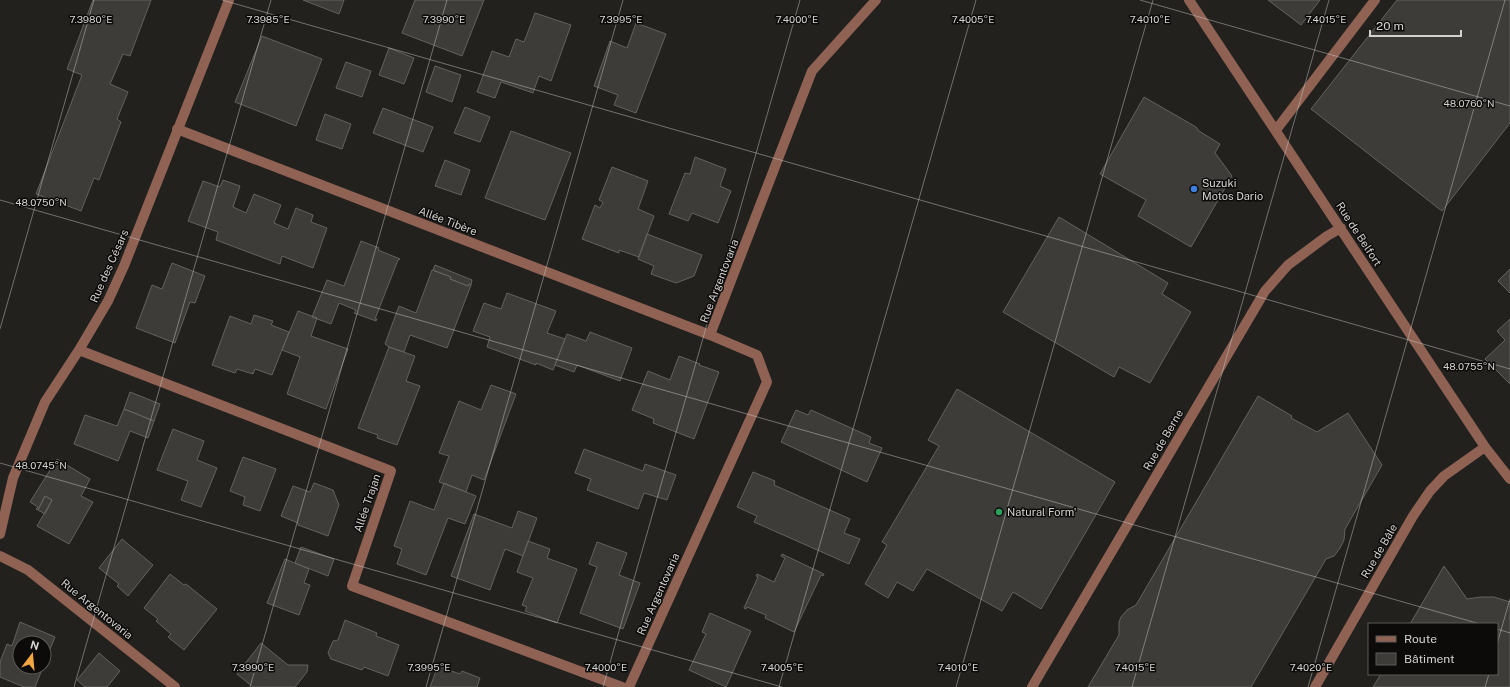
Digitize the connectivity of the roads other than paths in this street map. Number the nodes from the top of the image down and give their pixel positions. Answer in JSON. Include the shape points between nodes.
{"nodes":[{"id":1,"x":229,"y":0,"type":"edge"},
{"id":2,"x":876,"y":0,"type":"edge"},
{"id":3,"x":1189,"y":0,"type":"edge"},
{"id":4,"x":1375,"y":0,"type":"edge"},
{"id":5,"x":177,"y":129,"type":"junction"},
{"id":6,"x":1276,"y":130,"type":"junction"},
{"id":7,"x":1341,"y":228,"type":"junction"},
{"id":8,"x":710,"y":335,"type":"junction"},
{"id":9,"x":79,"y":350,"type":"junction"},
{"id":10,"x":1486,"y":447,"type":"junction"},
{"id":11,"x":1510,"y":479,"type":"edge"},
{"id":12,"x":0,"y":534,"type":"edge"},
{"id":13,"x":0,"y":556,"type":"edge"},
{"id":14,"x":175,"y":687,"type":"edge"},
{"id":15,"x":622,"y":687,"type":"edge"},
{"id":16,"x":629,"y":687,"type":"edge"},
{"id":17,"x":1032,"y":687,"type":"edge"},
{"id":18,"x":1315,"y":687,"type":"edge"}],
"edges":[{"from":1,"to":5,"type":"street","name":"Rue des Césars"},
{"from":2,"to":8,"type":"street","name":"Rue Argentovaria","via":[[812,71]]},
{"from":3,"to":6,"type":"street","name":"Rue de Belfort"},
{"from":4,"to":6,"type":"street"},
{"from":5,"to":8,"type":"street","name":"Allée Tibère"},
{"from":5,"to":9,"type":"street","name":"Rue des Césars","via":[[121,273]]},
{"from":6,"to":7,"type":"street","name":"Rue de Belfort"},
{"from":7,"to":10,"type":"street","name":"Rue de Belfort"},
{"from":7,"to":17,"type":"street","name":"Rue de Berne","via":[[1288,265],[1265,291]]},
{"from":8,"to":16,"type":"street","name":"Rue Argentovaria","via":[[757,355],[767,382]]},
{"from":9,"to":12,"type":"street","name":"Rue des Césars","via":[[45,402],[13,478]]},
{"from":9,"to":15,"type":"street","name":"Allée Trajan","via":[[391,471],[352,586]]},
{"from":10,"to":11,"type":"street","name":"Rue de Belfort"},
{"from":10,"to":18,"type":"street","name":"Rue de Bâle","via":[[1444,476],[1412,516]]},
{"from":13,"to":14,"type":"street","name":"Rue Argentovaria","via":[[28,570]]}]}
